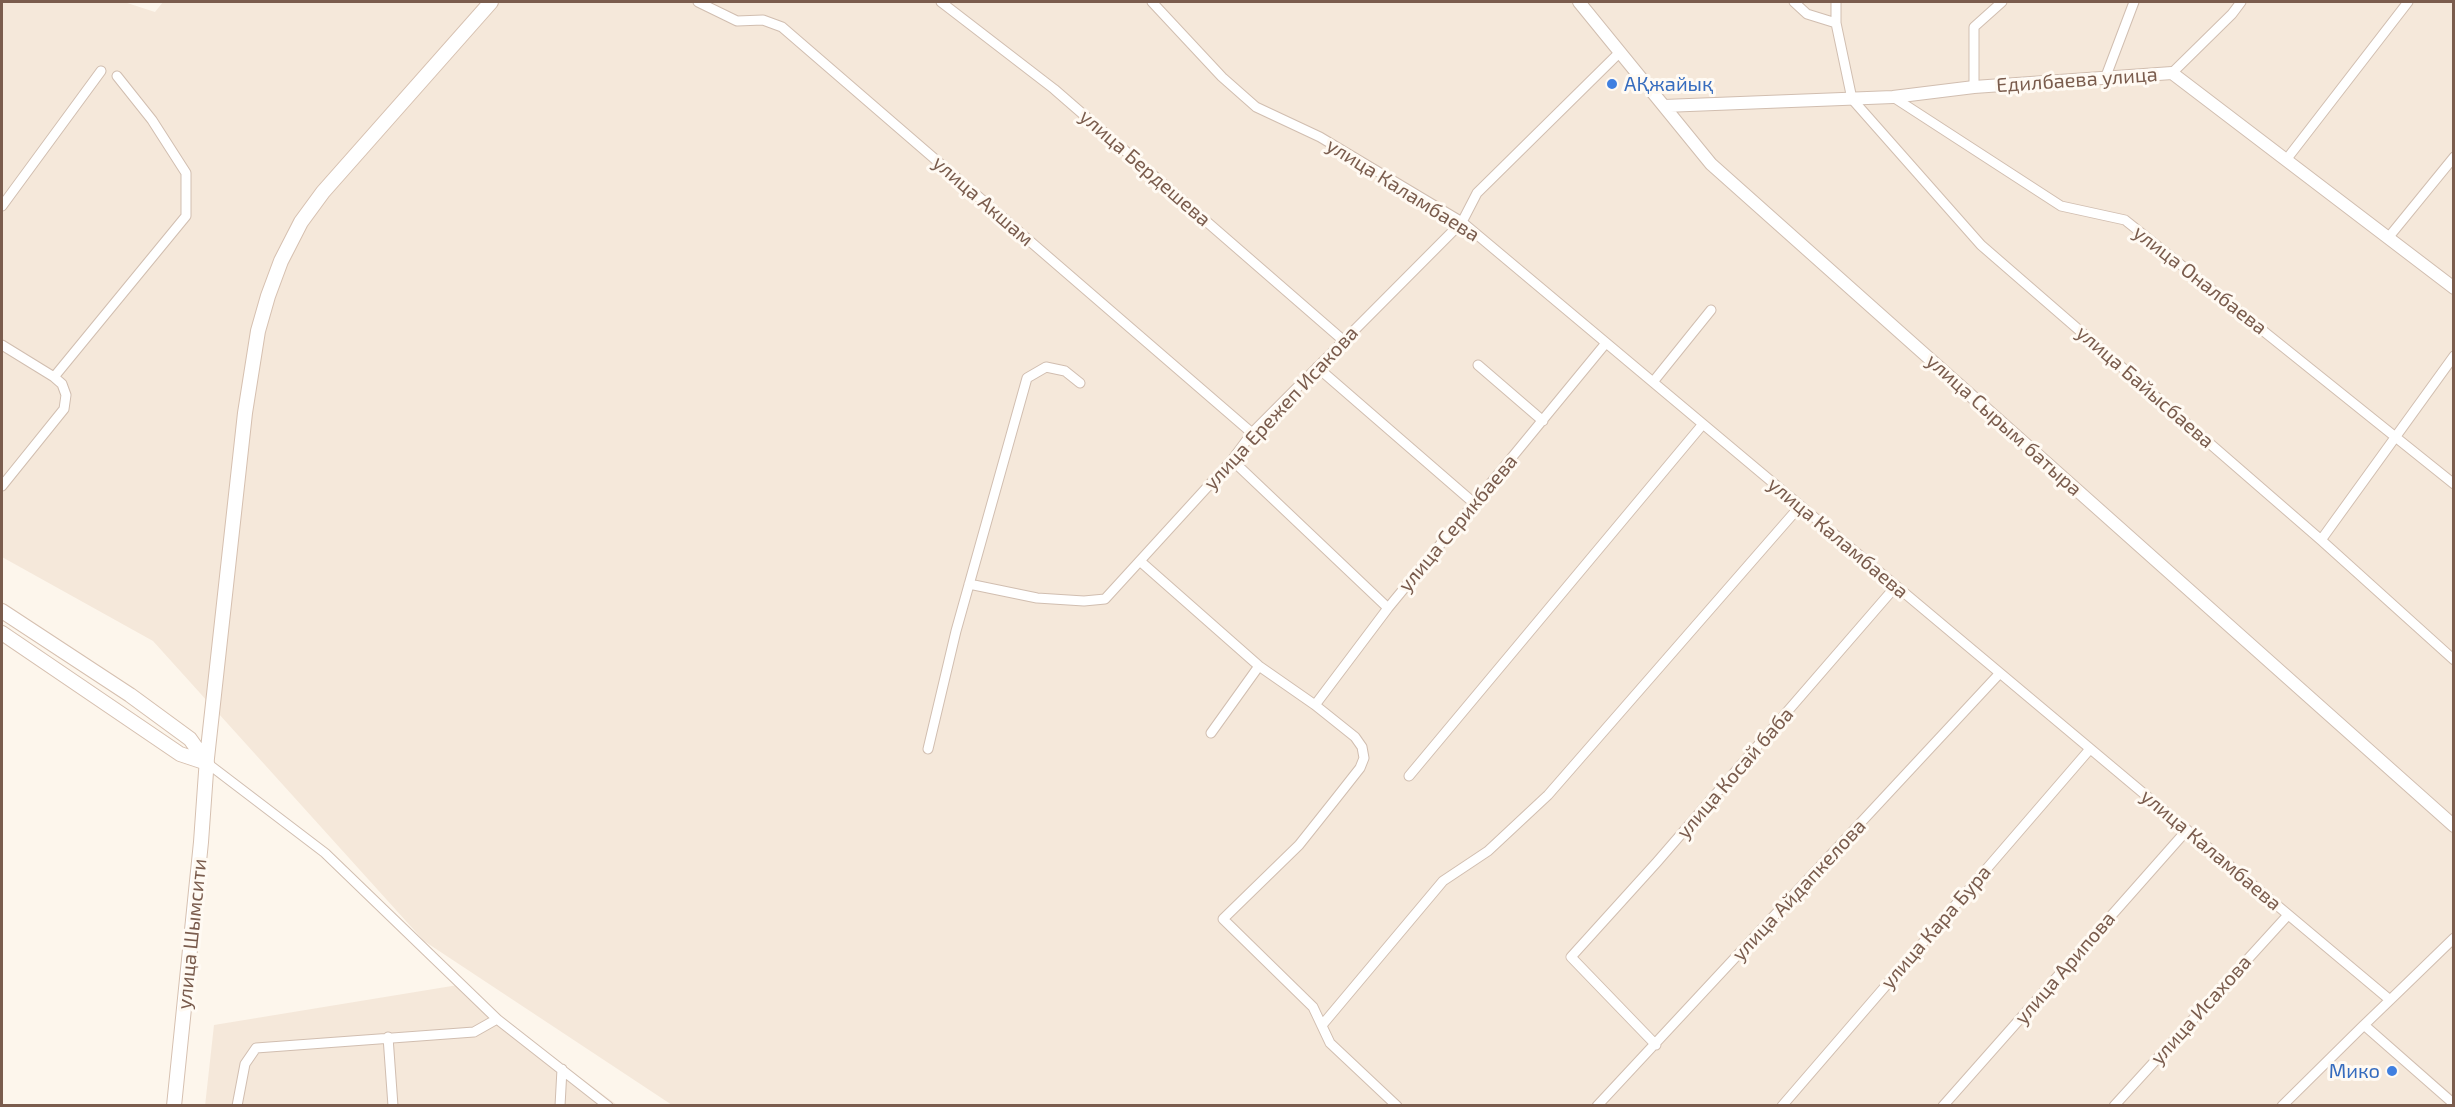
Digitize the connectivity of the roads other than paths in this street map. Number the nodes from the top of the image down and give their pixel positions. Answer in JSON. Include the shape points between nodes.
{"nodes":[{"id":1,"x":491,"y":2,"type":"edge"},
{"id":2,"x":698,"y":2,"type":"edge"},
{"id":3,"x":941,"y":2,"type":"edge"},
{"id":4,"x":1152,"y":2,"type":"edge"},
{"id":5,"x":1579,"y":2,"type":"edge"},
{"id":6,"x":1794,"y":2,"type":"edge"},
{"id":7,"x":1836,"y":2,"type":"edge"},
{"id":8,"x":2002,"y":2,"type":"edge"},
{"id":9,"x":2134,"y":2,"type":"edge"},
{"id":10,"x":2241,"y":2,"type":"edge"},
{"id":11,"x":2408,"y":2,"type":"edge"},
{"id":12,"x":1836,"y":23,"type":"junction"},
{"id":13,"x":1620,"y":52,"type":"junction"},
{"id":14,"x":101,"y":71,"type":"dead end"},
{"id":15,"x":2172,"y":73,"type":"junction"},
{"id":16,"x":117,"y":76,"type":"dead end"},
{"id":17,"x":2106,"y":76,"type":"junction"},
{"id":18,"x":1974,"y":87,"type":"junction"},
{"id":19,"x":1893,"y":96,"type":"junction"},
{"id":20,"x":1852,"y":99,"type":"junction"},
{"id":21,"x":1664,"y":106,"type":"junction"},
{"id":22,"x":2454,"y":157,"type":"edge"},
{"id":23,"x":2286,"y":160,"type":"junction"},
{"id":24,"x":2,"y":206,"type":"edge"},
{"id":25,"x":1462,"y":222,"type":"junction"},
{"id":26,"x":2388,"y":238,"type":"junction"},
{"id":27,"x":2454,"y":288,"type":"edge"},
{"id":28,"x":1711,"y":310,"type":"dead end"},
{"id":29,"x":1344,"y":341,"type":"junction"},
{"id":30,"x":1606,"y":343,"type":"junction"},
{"id":31,"x":2,"y":345,"type":"edge"},
{"id":32,"x":2454,"y":356,"type":"edge"},
{"id":33,"x":1478,"y":365,"type":"dead end"},
{"id":34,"x":1317,"y":367,"type":"junction"},
{"id":35,"x":54,"y":377,"type":"junction"},
{"id":36,"x":1080,"y":382,"type":"dead end"},
{"id":37,"x":1653,"y":382,"type":"junction"},
{"id":38,"x":1543,"y":421,"type":"junction"},
{"id":39,"x":1702,"y":424,"type":"junction"},
{"id":40,"x":1252,"y":433,"type":"junction"},
{"id":41,"x":2395,"y":435,"type":"junction"},
{"id":42,"x":1232,"y":460,"type":"junction"},
{"id":43,"x":2454,"y":484,"type":"edge"},
{"id":44,"x":2,"y":486,"type":"edge"},
{"id":45,"x":1475,"y":504,"type":"junction"},
{"id":46,"x":1800,"y":506,"type":"junction"},
{"id":47,"x":2321,"y":540,"type":"junction"},
{"id":48,"x":1141,"y":562,"type":"junction"},
{"id":49,"x":969,"y":584,"type":"junction"},
{"id":50,"x":1896,"y":586,"type":"junction"},
{"id":51,"x":1388,"y":608,"type":"junction"},
{"id":52,"x":2,"y":611,"type":"edge"},
{"id":53,"x":2,"y":633,"type":"edge"},
{"id":54,"x":2454,"y":660,"type":"edge"},
{"id":55,"x":1259,"y":666,"type":"junction"},
{"id":56,"x":2000,"y":673,"type":"junction"},
{"id":57,"x":1315,"y":705,"type":"junction"},
{"id":58,"x":1211,"y":733,"type":"dead end"},
{"id":59,"x":928,"y":749,"type":"dead end"},
{"id":60,"x":2090,"y":749,"type":"junction"},
{"id":61,"x":207,"y":763,"type":"junction"},
{"id":62,"x":1409,"y":776,"type":"dead end"},
{"id":63,"x":2454,"y":826,"type":"edge"},
{"id":64,"x":2187,"y":830,"type":"junction"},
{"id":65,"x":2288,"y":915,"type":"junction"},
{"id":66,"x":2454,"y":938,"type":"edge"},
{"id":67,"x":2390,"y":1000,"type":"junction"},
{"id":68,"x":497,"y":1018,"type":"junction"},
{"id":69,"x":1323,"y":1024,"type":"junction"},
{"id":70,"x":2364,"y":1024,"type":"junction"},
{"id":71,"x":388,"y":1037,"type":"junction"},
{"id":72,"x":1656,"y":1045,"type":"junction"},
{"id":73,"x":562,"y":1070,"type":"junction"},
{"id":74,"x":2454,"y":1104,"type":"edge"},
{"id":75,"x":174,"y":1106,"type":"edge"},
{"id":76,"x":237,"y":1106,"type":"edge"},
{"id":77,"x":393,"y":1106,"type":"edge"},
{"id":78,"x":560,"y":1106,"type":"edge"},
{"id":79,"x":608,"y":1106,"type":"edge"},
{"id":80,"x":1397,"y":1106,"type":"edge"},
{"id":81,"x":1597,"y":1106,"type":"edge"},
{"id":82,"x":1782,"y":1106,"type":"edge"},
{"id":83,"x":1943,"y":1106,"type":"edge"},
{"id":84,"x":2114,"y":1106,"type":"edge"},
{"id":85,"x":2282,"y":1106,"type":"edge"}],
"edges":[{"from":1,"to":61,"type":"main road","name":"улица Шымсити","via":[[323,192],[301,222],[281,261],[258,332],[244,413]]},
{"from":2,"to":40,"type":"street","name":"улица Акшам","via":[[737,21],[763,20],[782,27]]},
{"from":3,"to":29,"type":"street","name":"улица Бердешева","via":[[1054,89]]},
{"from":4,"to":25,"type":"street","name":"улица Каламбаева","via":[[1222,77],[1256,107],[1320,137]]},
{"from":5,"to":13,"type":"street","name":"улица Сырым батыра"},
{"from":6,"to":12,"type":"street","via":[[1807,14]]},
{"from":7,"to":12,"type":"street"},
{"from":8,"to":18,"type":"street","via":[[1974,27]]},
{"from":9,"to":17,"type":"street"},
{"from":10,"to":15,"type":"street"},
{"from":11,"to":23,"type":"street"},
{"from":12,"to":20,"type":"street"},
{"from":13,"to":21,"type":"street","name":"улица Сырым батыра"},
{"from":13,"to":25,"type":"street","name":"улица Ережеп Исакова","via":[[1477,193]]},
{"from":14,"to":24,"type":"street"},
{"from":15,"to":17,"type":"street","name":"Едилбаева улица"},
{"from":15,"to":23,"type":"street","name":"Едилбаева улица"},
{"from":16,"to":35,"type":"street","via":[[152,120],[186,173],[186,216]]},
{"from":17,"to":18,"type":"street","name":"Едилбаева улица"},
{"from":18,"to":19,"type":"street","name":"Едилбаева улица"},
{"from":19,"to":20,"type":"street","name":"Едилбаева улица"},
{"from":19,"to":41,"type":"street","name":"улица Оналбаева","via":[[2061,206],[2125,220]]},
{"from":20,"to":21,"type":"street","name":"Едилбаева улица"},
{"from":20,"to":47,"type":"street","name":"улица Байысбаева","via":[[1981,245]]},
{"from":21,"to":63,"type":"street","name":"улица Сырым батыра","via":[[1711,164]]},
{"from":22,"to":26,"type":"street"},
{"from":23,"to":26,"type":"street","name":"Едилбаева улица"},
{"from":25,"to":29,"type":"street","name":"улица Ережеп Исакова"},
{"from":25,"to":30,"type":"street","name":"улица Каламбаева"},
{"from":26,"to":27,"type":"street","name":"Едилбаева улица"},
{"from":28,"to":37,"type":"street"},
{"from":29,"to":34,"type":"street","name":"улица Ережеп Исакова"},
{"from":30,"to":37,"type":"street","name":"улица Каламбаева"},
{"from":30,"to":38,"type":"street","name":"улица Серикбаева"},
{"from":31,"to":35,"type":"street"},
{"from":32,"to":41,"type":"street"},
{"from":33,"to":38,"type":"street"},
{"from":34,"to":40,"type":"street","name":"улица Ережеп Исакова"},
{"from":34,"to":45,"type":"street"},
{"from":35,"to":44,"type":"street","via":[[66,395],[64,409]]},
{"from":36,"to":49,"type":"street","via":[[1065,370],[1046,367],[1027,378]]},
{"from":37,"to":39,"type":"street","name":"улица Каламбаева"},
{"from":38,"to":45,"type":"street","name":"улица Серикбаева"},
{"from":39,"to":46,"type":"street","name":"улица Каламбаева"},
{"from":39,"to":62,"type":"street"},
{"from":40,"to":42,"type":"street","name":"улица Ережеп Исакова"},
{"from":41,"to":43,"type":"street","name":"улица Оналбаева"},
{"from":41,"to":47,"type":"street"},
{"from":42,"to":48,"type":"street","name":"улица Ережеп Исакова"},
{"from":42,"to":51,"type":"street"},
{"from":45,"to":51,"type":"street","name":"улица Серикбаева"},
{"from":46,"to":50,"type":"street","name":"улица Каламбаева"},
{"from":46,"to":69,"type":"street","via":[[1548,795],[1488,851],[1443,881]]},
{"from":47,"to":54,"type":"street","name":"улица Байысбаева"},
{"from":48,"to":49,"type":"street","name":"улица Ережеп Исакова","via":[[1105,599],[1037,598]]},
{"from":48,"to":55,"type":"street"},
{"from":49,"to":59,"type":"street"},
{"from":50,"to":56,"type":"street","name":"улица Каламбаева"},
{"from":50,"to":72,"type":"street","name":"улица Косай баба","via":[[1571,957]]},
{"from":51,"to":57,"type":"street","name":"улица Серикбаева"},
{"from":52,"to":61,"type":"main road","via":[[190,739]]},
{"from":53,"to":61,"type":"main road","via":[[180,754]]},
{"from":55,"to":57,"type":"street"},
{"from":55,"to":58,"type":"street"},
{"from":56,"to":60,"type":"street","name":"улица Каламбаева"},
{"from":56,"to":72,"type":"street","name":"улица Айдапкелова"},
{"from":57,"to":69,"type":"street","via":[[1362,747],[1364,758],[1360,768],[1299,845],[1223,919],[1313,1007]]},
{"from":60,"to":64,"type":"street","name":"улица Каламбаева"},
{"from":60,"to":82,"type":"street","name":"улица Кара Бура"},
{"from":61,"to":68,"type":"street","via":[[325,854]]},
{"from":61,"to":75,"type":"main road","name":"улица Шымсити"},
{"from":64,"to":65,"type":"street","name":"улица Каламбаева"},
{"from":64,"to":83,"type":"street","name":"улица Арипова"},
{"from":65,"to":67,"type":"street","name":"улица Каламбаева"},
{"from":65,"to":84,"type":"street","name":"улица Исахова"},
{"from":66,"to":67,"type":"street"},
{"from":67,"to":70,"type":"street"},
{"from":68,"to":71,"type":"street","via":[[474,1032]]},
{"from":68,"to":73,"type":"street"},
{"from":69,"to":80,"type":"street","via":[[1330,1043]]},
{"from":70,"to":74,"type":"street"},
{"from":70,"to":85,"type":"street"},
{"from":71,"to":76,"type":"street","via":[[256,1048],[246,1064]]},
{"from":71,"to":77,"type":"street"},
{"from":72,"to":81,"type":"street","name":"улица Айдапкелова"},
{"from":73,"to":78,"type":"street"},
{"from":73,"to":79,"type":"street"}]}
